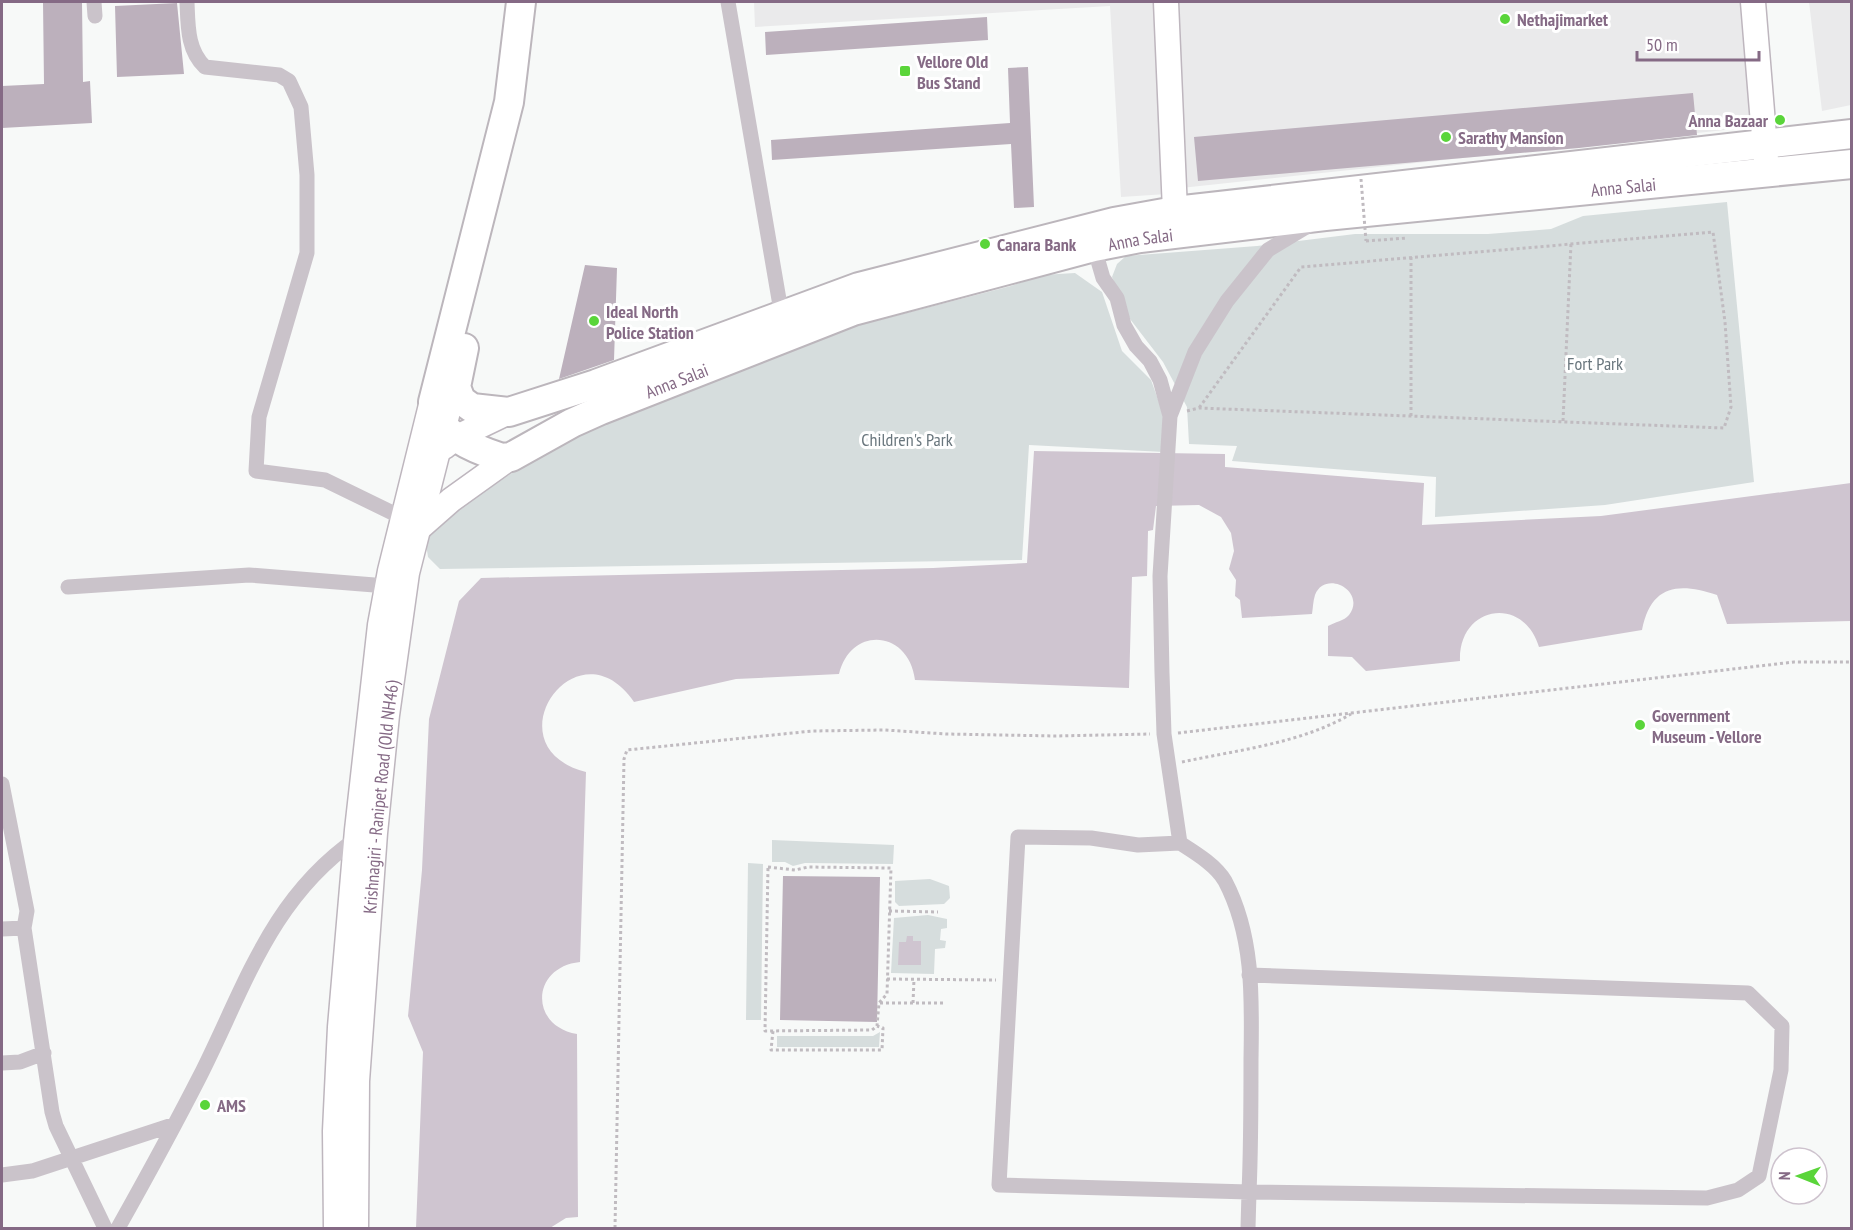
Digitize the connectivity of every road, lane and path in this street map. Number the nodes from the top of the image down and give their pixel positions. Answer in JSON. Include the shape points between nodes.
{"nodes":[{"id":1,"x":187,"y":2,"type":"edge"},
{"id":2,"x":521,"y":2,"type":"edge"},
{"id":3,"x":535,"y":2,"type":"edge"},
{"id":4,"x":728,"y":2,"type":"edge"},
{"id":5,"x":1166,"y":2,"type":"edge"},
{"id":6,"x":1753,"y":2,"type":"edge"},
{"id":7,"x":1851,"y":134,"type":"edge"},
{"id":8,"x":1766,"y":142,"type":"junction"},
{"id":9,"x":1851,"y":164,"type":"edge"},
{"id":10,"x":1767,"y":173,"type":"junction"},
{"id":11,"x":1361,"y":179,"type":"dead end"},
{"id":12,"x":1175,"y":211,"type":"junction"},
{"id":13,"x":1325,"y":216,"type":"junction"},
{"id":14,"x":1407,"y":238,"type":"dead end"},
{"id":15,"x":1571,"y":243,"type":"junction"},
{"id":16,"x":1094,"y":247,"type":"junction"},
{"id":17,"x":1411,"y":257,"type":"junction"},
{"id":18,"x":782,"y":316,"type":"junction"},
{"id":19,"x":446,"y":380,"type":"junction"},
{"id":20,"x":509,"y":412,"type":"junction"},
{"id":21,"x":1170,"y":416,"type":"junction"},
{"id":22,"x":1411,"y":416,"type":"junction"},
{"id":23,"x":1563,"y":422,"type":"junction"},
{"id":24,"x":447,"y":439,"type":"junction"},
{"id":25,"x":511,"y":457,"type":"junction"},
{"id":26,"x":411,"y":524,"type":"junction"},
{"id":27,"x":387,"y":586,"type":"junction"},
{"id":28,"x":68,"y":587,"type":"dead end"},
{"id":29,"x":1851,"y":662,"type":"edge"},
{"id":30,"x":1352,"y":713,"type":"junction"},
{"id":31,"x":1164,"y":734,"type":"junction"},
{"id":32,"x":1169,"y":763,"type":"junction"},
{"id":33,"x":2,"y":784,"type":"edge"},
{"id":34,"x":356,"y":839,"type":"junction"},
{"id":35,"x":1180,"y":843,"type":"junction"},
{"id":36,"x":889,"y":911,"type":"junction"},
{"id":37,"x":938,"y":912,"type":"dead end"},
{"id":38,"x":24,"y":928,"type":"junction"},
{"id":39,"x":2,"y":929,"type":"edge"},
{"id":40,"x":1249,"y":975,"type":"junction"},
{"id":41,"x":887,"y":979,"type":"junction"},
{"id":42,"x":914,"y":979,"type":"junction"},
{"id":43,"x":1009,"y":980,"type":"junction"},
{"id":44,"x":879,"y":1003,"type":"junction"},
{"id":45,"x":913,"y":1003,"type":"junction"},
{"id":46,"x":944,"y":1003,"type":"dead end"},
{"id":47,"x":877,"y":1026,"type":"junction"},
{"id":48,"x":773,"y":1031,"type":"junction"},
{"id":49,"x":44,"y":1053,"type":"junction"},
{"id":50,"x":2,"y":1063,"type":"edge"},
{"id":51,"x":175,"y":1124,"type":"junction"},
{"id":52,"x":70,"y":1156,"type":"junction"},
{"id":53,"x":2,"y":1175,"type":"edge"},
{"id":54,"x":1249,"y":1192,"type":"junction"},
{"id":55,"x":105,"y":1228,"type":"edge"},
{"id":56,"x":118,"y":1228,"type":"edge"},
{"id":57,"x":336,"y":1228,"type":"edge"},
{"id":58,"x":356,"y":1228,"type":"edge"},
{"id":59,"x":615,"y":1228,"type":"edge"},
{"id":60,"x":1248,"y":1228,"type":"edge"}],
"edges":[{"from":1,"to":26,"type":"street","via":[[189,37],[197,59],[205,67],[279,75],[288,81],[301,107],[307,175],[307,253],[259,417],[256,471],[325,480]]},
{"from":2,"to":19,"type":"highway","via":[[509,102]]},
{"from":3,"to":19,"type":"highway","via":[[534,45],[521,116]]},
{"from":4,"to":18,"type":"street"},
{"from":5,"to":12,"type":"main road"},
{"from":6,"to":8,"type":"main road"},
{"from":7,"to":8,"type":"highway","name":"Anna Salai"},
{"from":8,"to":10,"type":"main road"},
{"from":8,"to":12,"type":"highway","name":"Anna Salai"},
{"from":9,"to":10,"type":"highway","name":"Anna Salai"},
{"from":10,"to":13,"type":"highway","name":"Anna Salai"},
{"from":11,"to":14,"type":"path","bridge":true,"via":[[1366,241]]},
{"from":12,"to":18,"type":"highway","name":"Anna Salai","via":[[1114,222],[859,287]]},
{"from":13,"to":16,"type":"highway","name":"Anna Salai"},
{"from":13,"to":21,"type":"street","via":[[1268,250],[1227,301],[1195,352]]},
{"from":15,"to":17,"type":"path"},
{"from":15,"to":23,"type":"path"},
{"from":15,"to":23,"type":"path","via":[[1713,232],[1731,407],[1724,428]]},
{"from":16,"to":21,"type":"street","via":[[1103,278],[1117,298],[1124,325],[1160,380]]},
{"from":16,"to":25,"type":"highway","name":"Anna Salai","via":[[853,311],[601,410]]},
{"from":17,"to":22,"type":"path"},
{"from":17,"to":22,"type":"path","via":[[1301,267],[1199,408]]},
{"from":18,"to":20,"type":"highway","name":"Anna Salai"},
{"from":19,"to":20,"type":"highway","name":"Anna Salai","via":[[456,387],[461,400],[480,410]]},
{"from":19,"to":24,"type":"highway","via":[[434,414]]},
{"from":19,"to":26,"type":"main road","name":"Krishnagiri - Ranipet Road (Old NH46)"},
{"from":20,"to":24,"type":"main road"},
{"from":21,"to":31,"type":"street","via":[[1160,576]]},
{"from":22,"to":23,"type":"path"},
{"from":24,"to":25,"type":"highway","via":[[492,455]]},
{"from":24,"to":26,"type":"main road","via":[[425,466]]},
{"from":25,"to":26,"type":"main road"},
{"from":26,"to":27,"type":"main road","name":"Krishnagiri - Ranipet Road (Old NH46)"},
{"from":26,"to":58,"type":"main road","name":"Krishnagiri - Ranipet Road (Old NH46)","via":[[375,833],[357,1082]]},
{"from":27,"to":28,"type":"street","via":[[249,575]]},
{"from":27,"to":34,"type":"main road","name":"Krishnagiri - Ranipet Road (Old NH46)"},
{"from":29,"to":30,"type":"path","via":[[1794,662]]},
{"from":30,"to":31,"type":"path"},
{"from":30,"to":32,"type":"path","via":[[1330,726],[1277,742]]},
{"from":31,"to":32,"type":"street"},
{"from":31,"to":59,"type":"path","via":[[812,731],[627,750]]},
{"from":32,"to":35,"type":"street"},
{"from":33,"to":38,"type":"street","via":[[27,911]]},
{"from":34,"to":51,"type":"street","via":[[314,872],[273,928]]},
{"from":34,"to":57,"type":"main road","name":"Krishnagiri - Ranipet Road (Old NH46)","via":[[336,1079]]},
{"from":35,"to":40,"type":"street","via":[[1224,879],[1244,928]]},
{"from":35,"to":43,"type":"street","via":[[1138,845],[1091,838],[1018,837]]},
{"from":36,"to":37,"type":"path"},
{"from":36,"to":41,"type":"path"},
{"from":36,"to":48,"type":"path","via":[[891,868],[768,867],[765,1031]]},
{"from":38,"to":39,"type":"street"},
{"from":38,"to":49,"type":"street"},
{"from":40,"to":54,"type":"street"},
{"from":40,"to":54,"type":"street","via":[[1748,993],[1782,1026],[1781,1070],[1759,1176],[1738,1190],[1707,1198]]},
{"from":41,"to":42,"type":"path"},
{"from":41,"to":44,"type":"path","via":[[887,994]]},
{"from":42,"to":43,"type":"path"},
{"from":42,"to":45,"type":"path"},
{"from":43,"to":54,"type":"street","via":[[999,1185]]},
{"from":44,"to":45,"type":"path"},
{"from":44,"to":47,"type":"path"},
{"from":45,"to":46,"type":"path"},
{"from":47,"to":48,"type":"path","via":[[872,1030]]},
{"from":47,"to":48,"type":"path","via":[[884,1028],[882,1050],[771,1050]]},
{"from":49,"to":50,"type":"street","via":[[20,1062]]},
{"from":49,"to":52,"type":"street","via":[[52,1112]]},
{"from":51,"to":52,"type":"street"},
{"from":51,"to":56,"type":"street"},
{"from":52,"to":53,"type":"street","via":[[32,1171]]},
{"from":52,"to":55,"type":"street"},
{"from":54,"to":60,"type":"street"}]}
